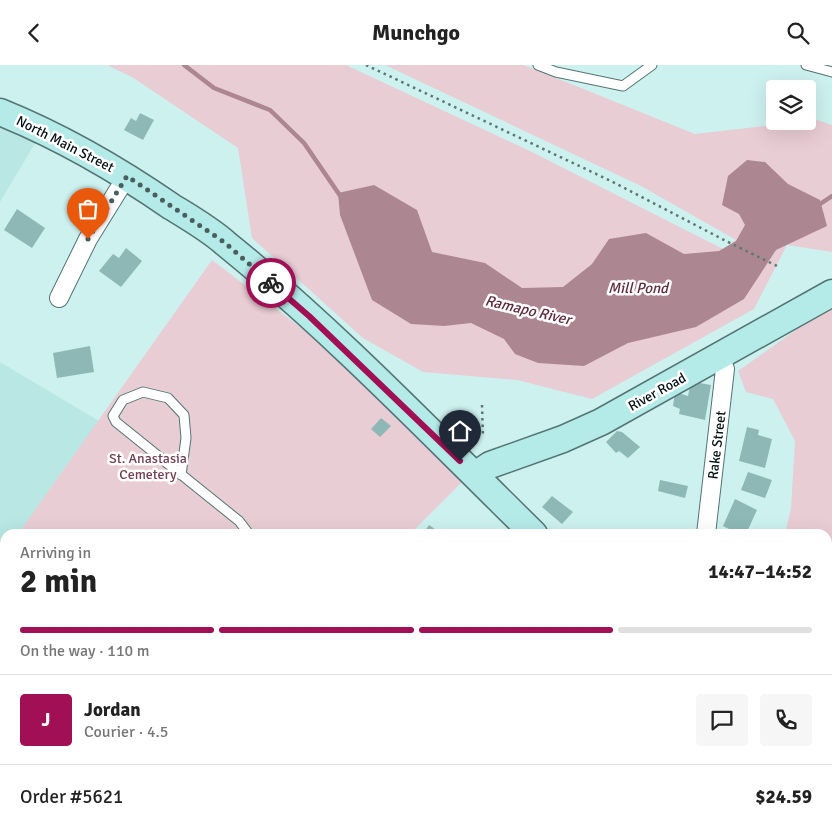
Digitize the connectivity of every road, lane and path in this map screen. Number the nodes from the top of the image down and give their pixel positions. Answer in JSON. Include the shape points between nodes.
{"nodes":[{"id":1,"x":366,"y":65,"type":"edge"},
{"id":2,"x":538,"y":65,"type":"edge"},
{"id":3,"x":652,"y":65,"type":"edge"},
{"id":4,"x":806,"y":65,"type":"edge"},
{"id":5,"x":832,"y":72,"type":"edge"},
{"id":6,"x":0,"y":112,"type":"edge"},
{"id":7,"x":127,"y":176,"type":"junction"},
{"id":8,"x":777,"y":266,"type":"dead end"},
{"id":9,"x":832,"y":293,"type":"edge"},
{"id":10,"x":59,"y":297,"type":"dead end"},
{"id":11,"x":720,"y":357,"type":"junction"},
{"id":12,"x":482,"y":405,"type":"dead end"},
{"id":13,"x":483,"y":437,"type":"dead end"},
{"id":14,"x":181,"y":475,"type":"junction"},
{"id":15,"x":475,"y":475,"type":"junction"},
{"id":16,"x":523,"y":527,"type":"edge"},
{"id":17,"x":246,"y":529,"type":"edge"},
{"id":18,"x":707,"y":529,"type":"edge"}],
"edges":[{"from":1,"to":8,"type":"path","via":[[611,181]]},
{"from":2,"to":3,"type":"lane","via":[[556,72],[623,85]]},
{"from":4,"to":5,"type":"lane"},
{"from":6,"to":7,"type":"street","name":"North Main Street","via":[[43,130]]},
{"from":7,"to":10,"type":"street","via":[[88,239]]},
{"from":7,"to":15,"type":"street","name":"North Main Street","via":[[224,242],[309,316]]},
{"from":9,"to":11,"type":"street","name":"River Road"},
{"from":11,"to":15,"type":"street","name":"River Road","via":[[602,422],[490,465]]},
{"from":11,"to":18,"type":"street","name":"Rake Street","via":[[725,369]]},
{"from":12,"to":13,"type":"path"},
{"from":14,"to":14,"type":"lane","via":[[116,422],[114,416],[123,400],[143,392],[168,398],[184,415],[186,438]]},
{"from":14,"to":17,"type":"lane","via":[[240,521]]},
{"from":15,"to":16,"type":"street","name":"North Main Street"}]}
